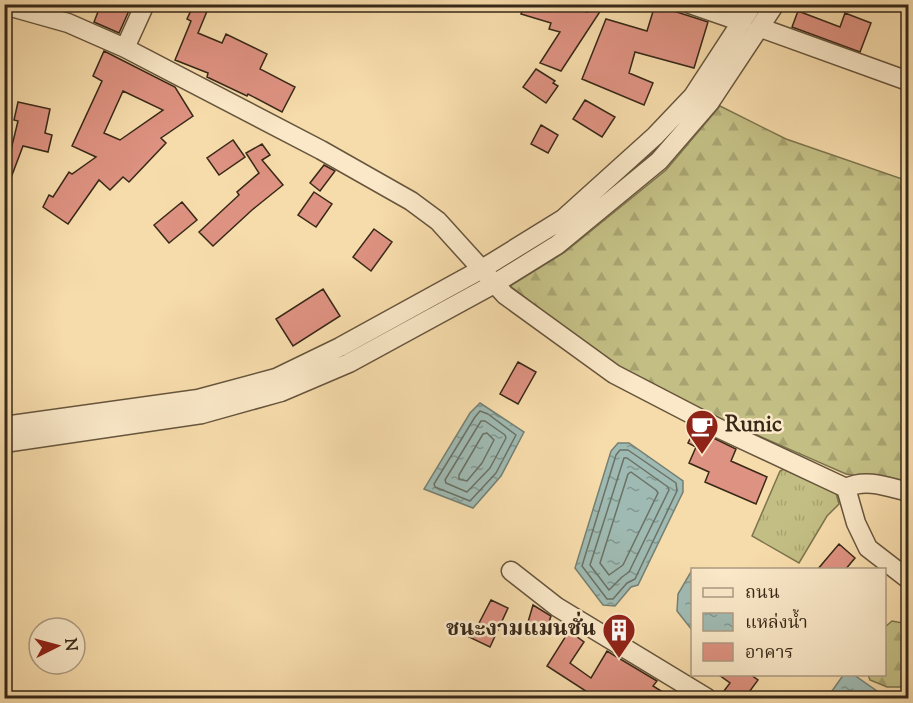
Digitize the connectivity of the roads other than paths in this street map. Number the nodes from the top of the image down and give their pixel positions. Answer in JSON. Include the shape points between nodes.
{"nodes":[{"id":1,"x":145,"y":4,"type":"edge"},
{"id":2,"x":690,"y":4,"type":"edge"},
{"id":3,"x":753,"y":4,"type":"edge"},
{"id":4,"x":775,"y":4,"type":"edge"},
{"id":5,"x":4,"y":5,"type":"edge"},
{"id":6,"x":738,"y":15,"type":"edge"},
{"id":7,"x":760,"y":28,"type":"junction"},
{"id":8,"x":125,"y":48,"type":"junction"},
{"id":9,"x":909,"y":81,"type":"edge"},
{"id":10,"x":482,"y":269,"type":"junction"},
{"id":11,"x":494,"y":284,"type":"junction"},
{"id":12,"x":4,"y":426,"type":"edge"},
{"id":13,"x":4,"y":443,"type":"edge"},
{"id":14,"x":846,"y":488,"type":"junction"},
{"id":15,"x":909,"y":492,"type":"edge"},
{"id":16,"x":512,"y":571,"type":"dead end"},
{"id":17,"x":909,"y":579,"type":"edge"},
{"id":18,"x":707,"y":699,"type":"edge"}],
"edges":[{"from":1,"to":8,"type":"street"},
{"from":2,"to":6,"type":"street"},
{"from":3,"to":6,"type":"street"},
{"from":4,"to":7,"type":"street"},
{"from":5,"to":8,"type":"street","via":[[68,23]]},
{"from":6,"to":10,"type":"street","via":[[693,96],[655,136],[563,219]]},
{"from":7,"to":9,"type":"street"},
{"from":7,"to":11,"type":"street","via":[[710,102],[659,160],[557,245]]},
{"from":8,"to":10,"type":"street","via":[[411,201],[438,221]]},
{"from":10,"to":11,"type":"street"},
{"from":10,"to":12,"type":"street","via":[[276,378],[198,399]]},
{"from":11,"to":13,"type":"street","via":[[349,363],[281,392],[202,414]]},
{"from":11,"to":14,"type":"street","via":[[615,374]]},
{"from":14,"to":15,"type":"street","via":[[864,482]]},
{"from":14,"to":17,"type":"street","via":[[868,548]]},
{"from":16,"to":18,"type":"street","via":[[557,607]]}]}
